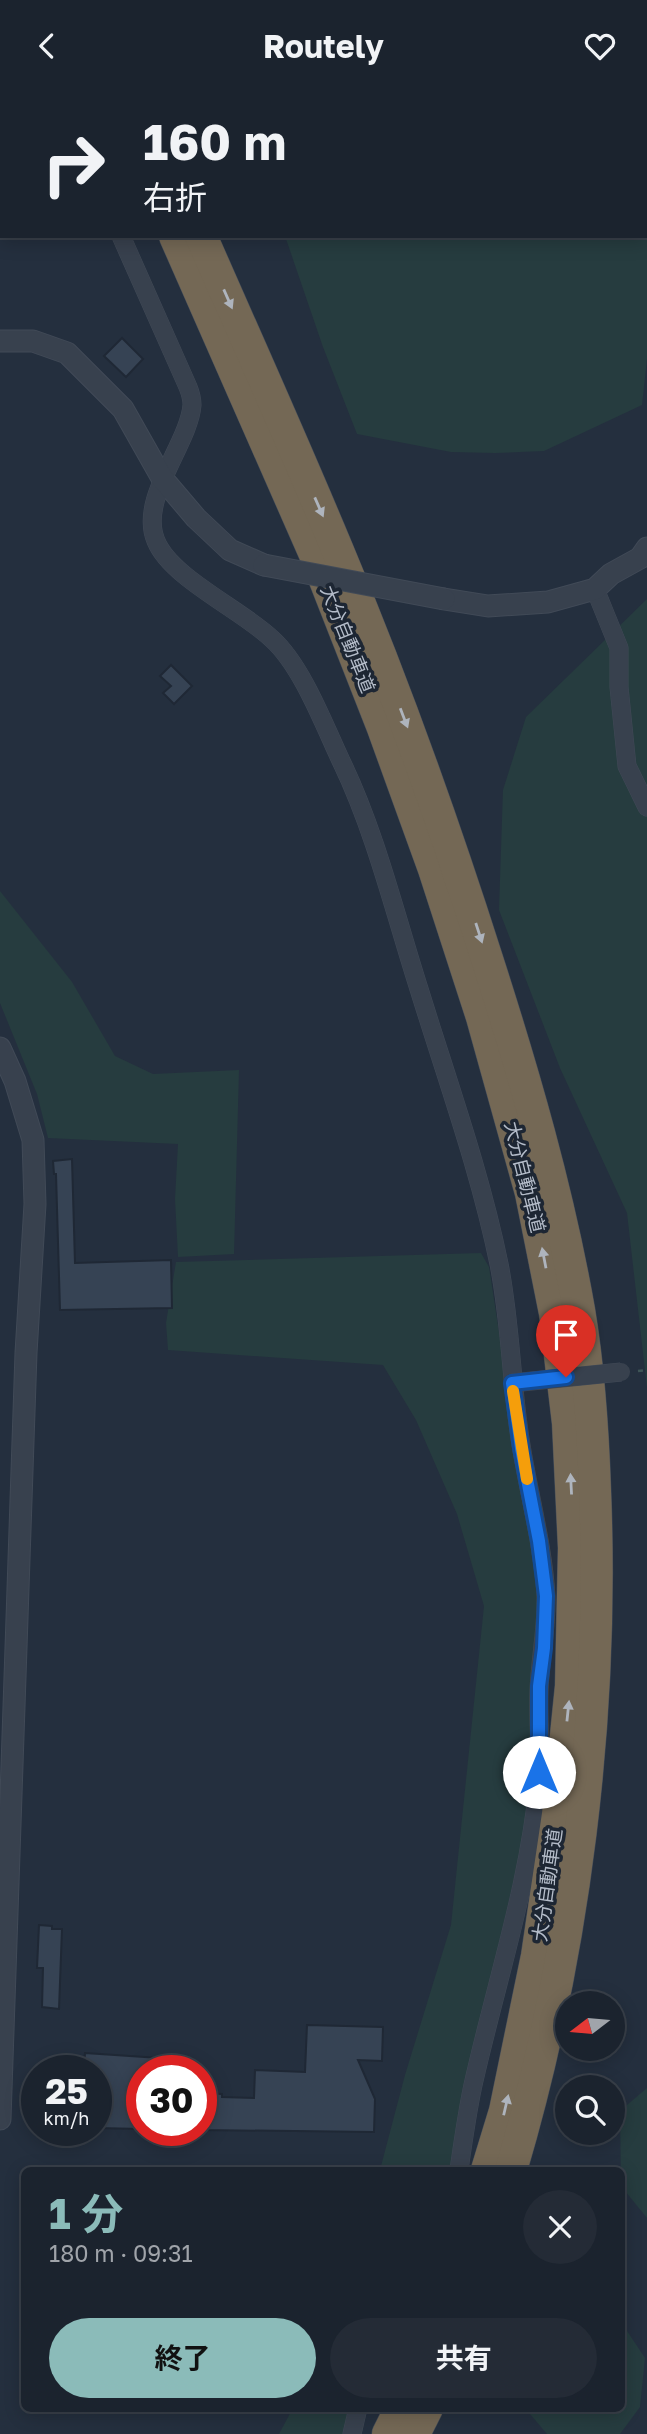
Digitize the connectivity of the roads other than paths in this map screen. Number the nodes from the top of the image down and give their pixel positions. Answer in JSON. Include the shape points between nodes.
{"nodes":[{"id":1,"x":122,"y":238,"type":"edge"},
{"id":2,"x":175,"y":238,"type":"edge"},
{"id":3,"x":202,"y":238,"type":"edge"},
{"id":4,"x":0,"y":341,"type":"edge"},
{"id":5,"x":162,"y":478,"type":"junction"},
{"id":6,"x":647,"y":548,"type":"edge"},
{"id":7,"x":595,"y":589,"type":"junction"},
{"id":8,"x":647,"y":807,"type":"edge"},
{"id":9,"x":0,"y":1048,"type":"edge"},
{"id":10,"x":621,"y":1372,"type":"dead end"},
{"id":11,"x":512,"y":1383,"type":"junction"},
{"id":12,"x":0,"y":2119,"type":"edge"},
{"id":13,"x":459,"y":2167,"type":"edge"},
{"id":14,"x":488,"y":2167,"type":"edge"},
{"id":15,"x":512,"y":2167,"type":"edge"},
{"id":16,"x":357,"y":2412,"type":"edge"},
{"id":17,"x":399,"y":2412,"type":"edge"},
{"id":18,"x":425,"y":2412,"type":"edge"},
{"id":19,"x":352,"y":2434,"type":"edge"},
{"id":20,"x":388,"y":2434,"type":"edge"},
{"id":21,"x":414,"y":2434,"type":"edge"}],
"edges":[{"from":1,"to":5,"type":"street","via":[[192,403]]},
{"from":14,"to":2,"type":"highway","name":"大分自動車道","one_way":true,"via":[[505,2111],[537,1956],[571,1686],[573,1534],[568,1423],[555,1313],[531,1193],[482,1017],[434,869],[314,552]]},
{"from":3,"to":15,"type":"highway","name":"大分自動車道","one_way":true,"via":[[339,552],[457,863],[555,1188],[580,1314],[592,1421],[597,1536],[595,1688],[561,1959]]},
{"from":4,"to":5,"type":"street","via":[[33,341],[66,353],[123,409]]},
{"from":5,"to":7,"type":"street","bridge":true,"via":[[230,550],[264,565],[488,606],[548,602]]},
{"from":5,"to":11,"type":"street","via":[[153,521],[156,544],[190,578],[253,622],[292,661],[345,768],[476,1175],[499,1266]]},
{"from":6,"to":7,"type":"street","via":[[640,558]]},
{"from":7,"to":8,"type":"street","via":[[619,649],[627,766]]},
{"from":9,"to":12,"type":"street","via":[[33,1140],[35,1204]]},
{"from":10,"to":11,"type":"street","bridge":true},
{"from":11,"to":13,"type":"street","via":[[546,1596],[539,1772],[530,1852],[472,2088]]},
{"from":16,"to":19,"type":"street"},
{"from":17,"to":20,"type":"highway"},
{"from":18,"to":21,"type":"highway"}]}
